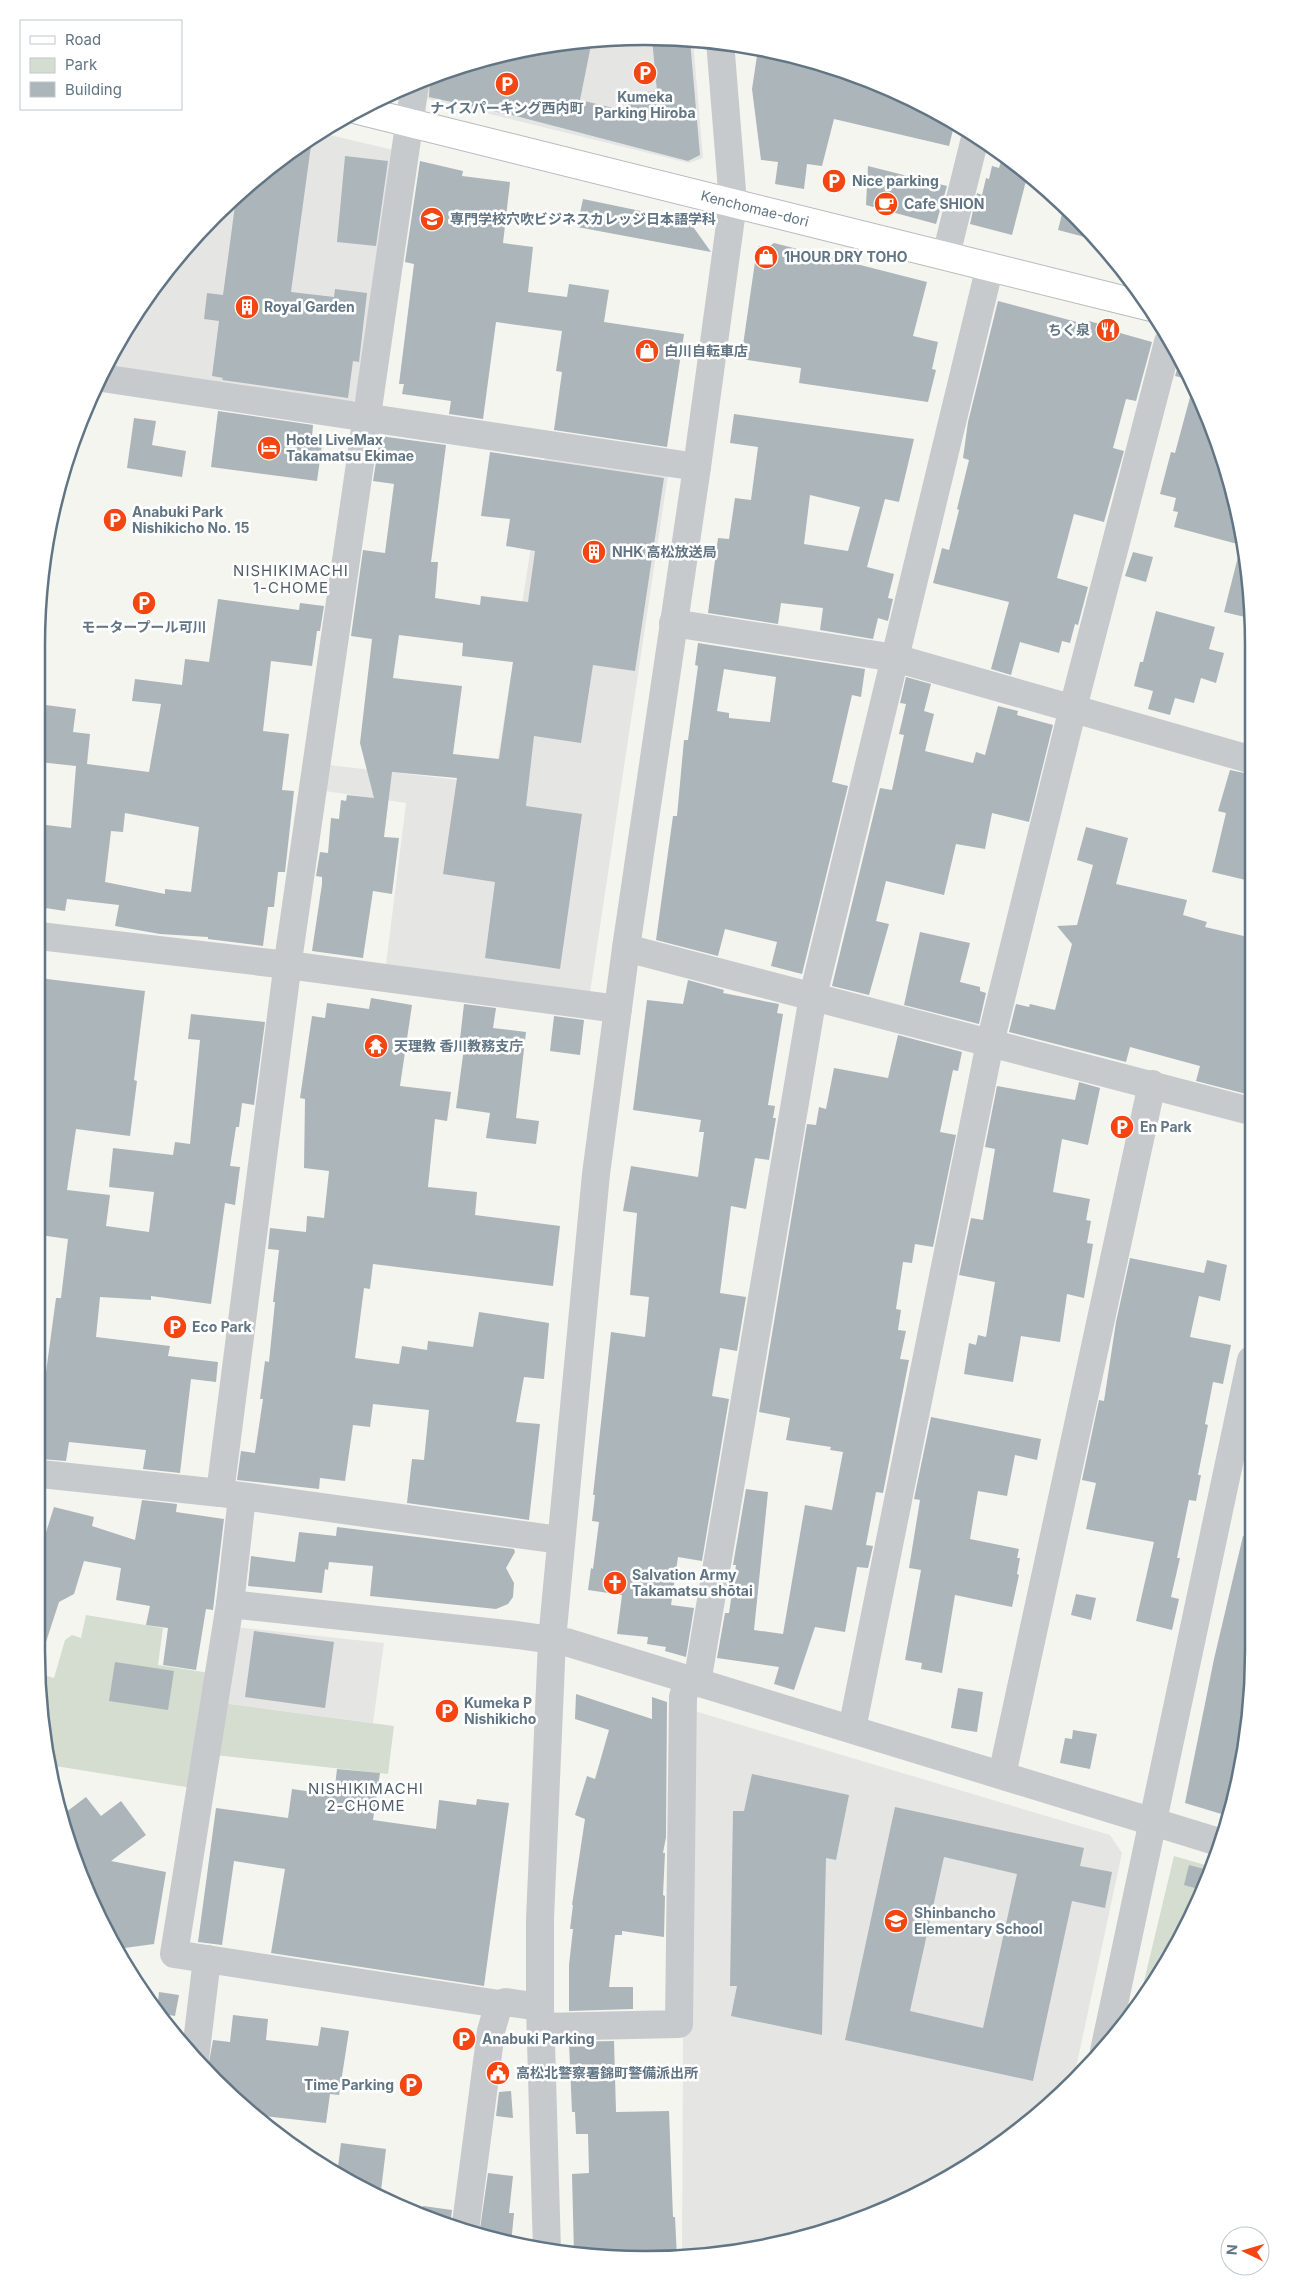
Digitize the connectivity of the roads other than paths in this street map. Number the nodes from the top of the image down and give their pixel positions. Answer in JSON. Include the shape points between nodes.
{"nodes":[{"id":1,"x":721,"y":50,"type":"edge"},
{"id":2,"x":414,"y":92,"type":"edge"},
{"id":3,"x":369,"y":113,"type":"edge"},
{"id":4,"x":408,"y":122,"type":"junction"},
{"id":5,"x":974,"y":143,"type":"edge"},
{"id":6,"x":733,"y":203,"type":"junction"},
{"id":7,"x":946,"y":255,"type":"junction"},
{"id":8,"x":990,"y":266,"type":"junction"},
{"id":9,"x":1138,"y":304,"type":"edge"},
{"id":10,"x":1166,"y":348,"type":"edge"},
{"id":11,"x":108,"y":379,"type":"edge"},
{"id":12,"x":366,"y":418,"type":"junction"},
{"id":13,"x":697,"y":467,"type":"junction"},
{"id":14,"x":674,"y":622,"type":"junction"},
{"id":15,"x":895,"y":658,"type":"junction"},
{"id":16,"x":1073,"y":708,"type":"junction"},
{"id":17,"x":1245,"y":758,"type":"edge"},
{"id":18,"x":45,"y":937,"type":"edge"},
{"id":19,"x":626,"y":948,"type":"junction"},
{"id":20,"x":288,"y":965,"type":"junction"},
{"id":21,"x":813,"y":996,"type":"junction"},
{"id":22,"x":618,"y":1008,"type":"junction"},
{"id":23,"x":990,"y":1043,"type":"junction"},
{"id":24,"x":1152,"y":1084,"type":"junction"},
{"id":25,"x":1245,"y":1110,"type":"edge"},
{"id":26,"x":1245,"y":1388,"type":"edge"},
{"id":27,"x":45,"y":1474,"type":"edge"},
{"id":28,"x":231,"y":1495,"type":"junction"},
{"id":29,"x":560,"y":1540,"type":"junction"},
{"id":30,"x":230,"y":1604,"type":"junction"},
{"id":31,"x":552,"y":1640,"type":"junction"},
{"id":32,"x":693,"y":1682,"type":"junction"},
{"id":33,"x":852,"y":1729,"type":"junction"},
{"id":34,"x":1002,"y":1775,"type":"junction"},
{"id":35,"x":1153,"y":1822,"type":"junction"},
{"id":36,"x":1214,"y":1841,"type":"edge"},
{"id":37,"x":206,"y":1958,"type":"junction"},
{"id":38,"x":499,"y":2004,"type":"junction"},
{"id":39,"x":541,"y":2017,"type":"junction"},
{"id":40,"x":1108,"y":2032,"type":"edge"},
{"id":41,"x":196,"y":2049,"type":"edge"},
{"id":42,"x":466,"y":2223,"type":"edge"},
{"id":43,"x":547,"y":2242,"type":"edge"}],
"edges":[{"from":1,"to":6,"type":"street"},
{"from":2,"to":4,"type":"street"},
{"from":3,"to":4,"type":"main road","name":"Kenchomae-dori"},
{"from":4,"to":6,"type":"main road","name":"Kenchomae-dori"},
{"from":4,"to":12,"type":"street"},
{"from":5,"to":7,"type":"street"},
{"from":6,"to":7,"type":"main road","name":"Kenchomae-dori"},
{"from":6,"to":13,"type":"street"},
{"from":7,"to":8,"type":"main road","name":"Kenchomae-dori"},
{"from":8,"to":9,"type":"main road","name":"Kenchomae-dori"},
{"from":8,"to":15,"type":"street"},
{"from":10,"to":16,"type":"street"},
{"from":11,"to":12,"type":"street"},
{"from":12,"to":13,"type":"street"},
{"from":12,"to":20,"type":"street"},
{"from":13,"to":14,"type":"street"},
{"from":14,"to":15,"type":"street"},
{"from":14,"to":19,"type":"street"},
{"from":15,"to":16,"type":"street"},
{"from":15,"to":21,"type":"street"},
{"from":16,"to":17,"type":"street"},
{"from":16,"to":23,"type":"street"},
{"from":18,"to":20,"type":"street"},
{"from":19,"to":21,"type":"street"},
{"from":19,"to":22,"type":"street"},
{"from":20,"to":22,"type":"street"},
{"from":20,"to":28,"type":"street"},
{"from":21,"to":23,"type":"street"},
{"from":21,"to":32,"type":"street"},
{"from":22,"to":29,"type":"street","via":[[596,1174]]},
{"from":23,"to":24,"type":"street"},
{"from":23,"to":33,"type":"street"},
{"from":24,"to":25,"type":"street"},
{"from":24,"to":34,"type":"street"},
{"from":26,"to":35,"type":"street"},
{"from":27,"to":28,"type":"street"},
{"from":28,"to":29,"type":"street"},
{"from":28,"to":30,"type":"street"},
{"from":29,"to":31,"type":"street"},
{"from":30,"to":31,"type":"street"},
{"from":30,"to":37,"type":"street","via":[[174,1954]]},
{"from":31,"to":32,"type":"street"},
{"from":31,"to":39,"type":"street","via":[[540,1920]]},
{"from":32,"to":33,"type":"street"},
{"from":32,"to":39,"type":"street","via":[[683,1697],[679,2024]]},
{"from":33,"to":34,"type":"street"},
{"from":34,"to":35,"type":"street"},
{"from":35,"to":36,"type":"street"},
{"from":35,"to":40,"type":"street"},
{"from":37,"to":38,"type":"street"},
{"from":37,"to":41,"type":"street"},
{"from":38,"to":39,"type":"street","via":[[506,2002]]},
{"from":38,"to":42,"type":"street","via":[[491,2031]]},
{"from":39,"to":43,"type":"street"}]}
